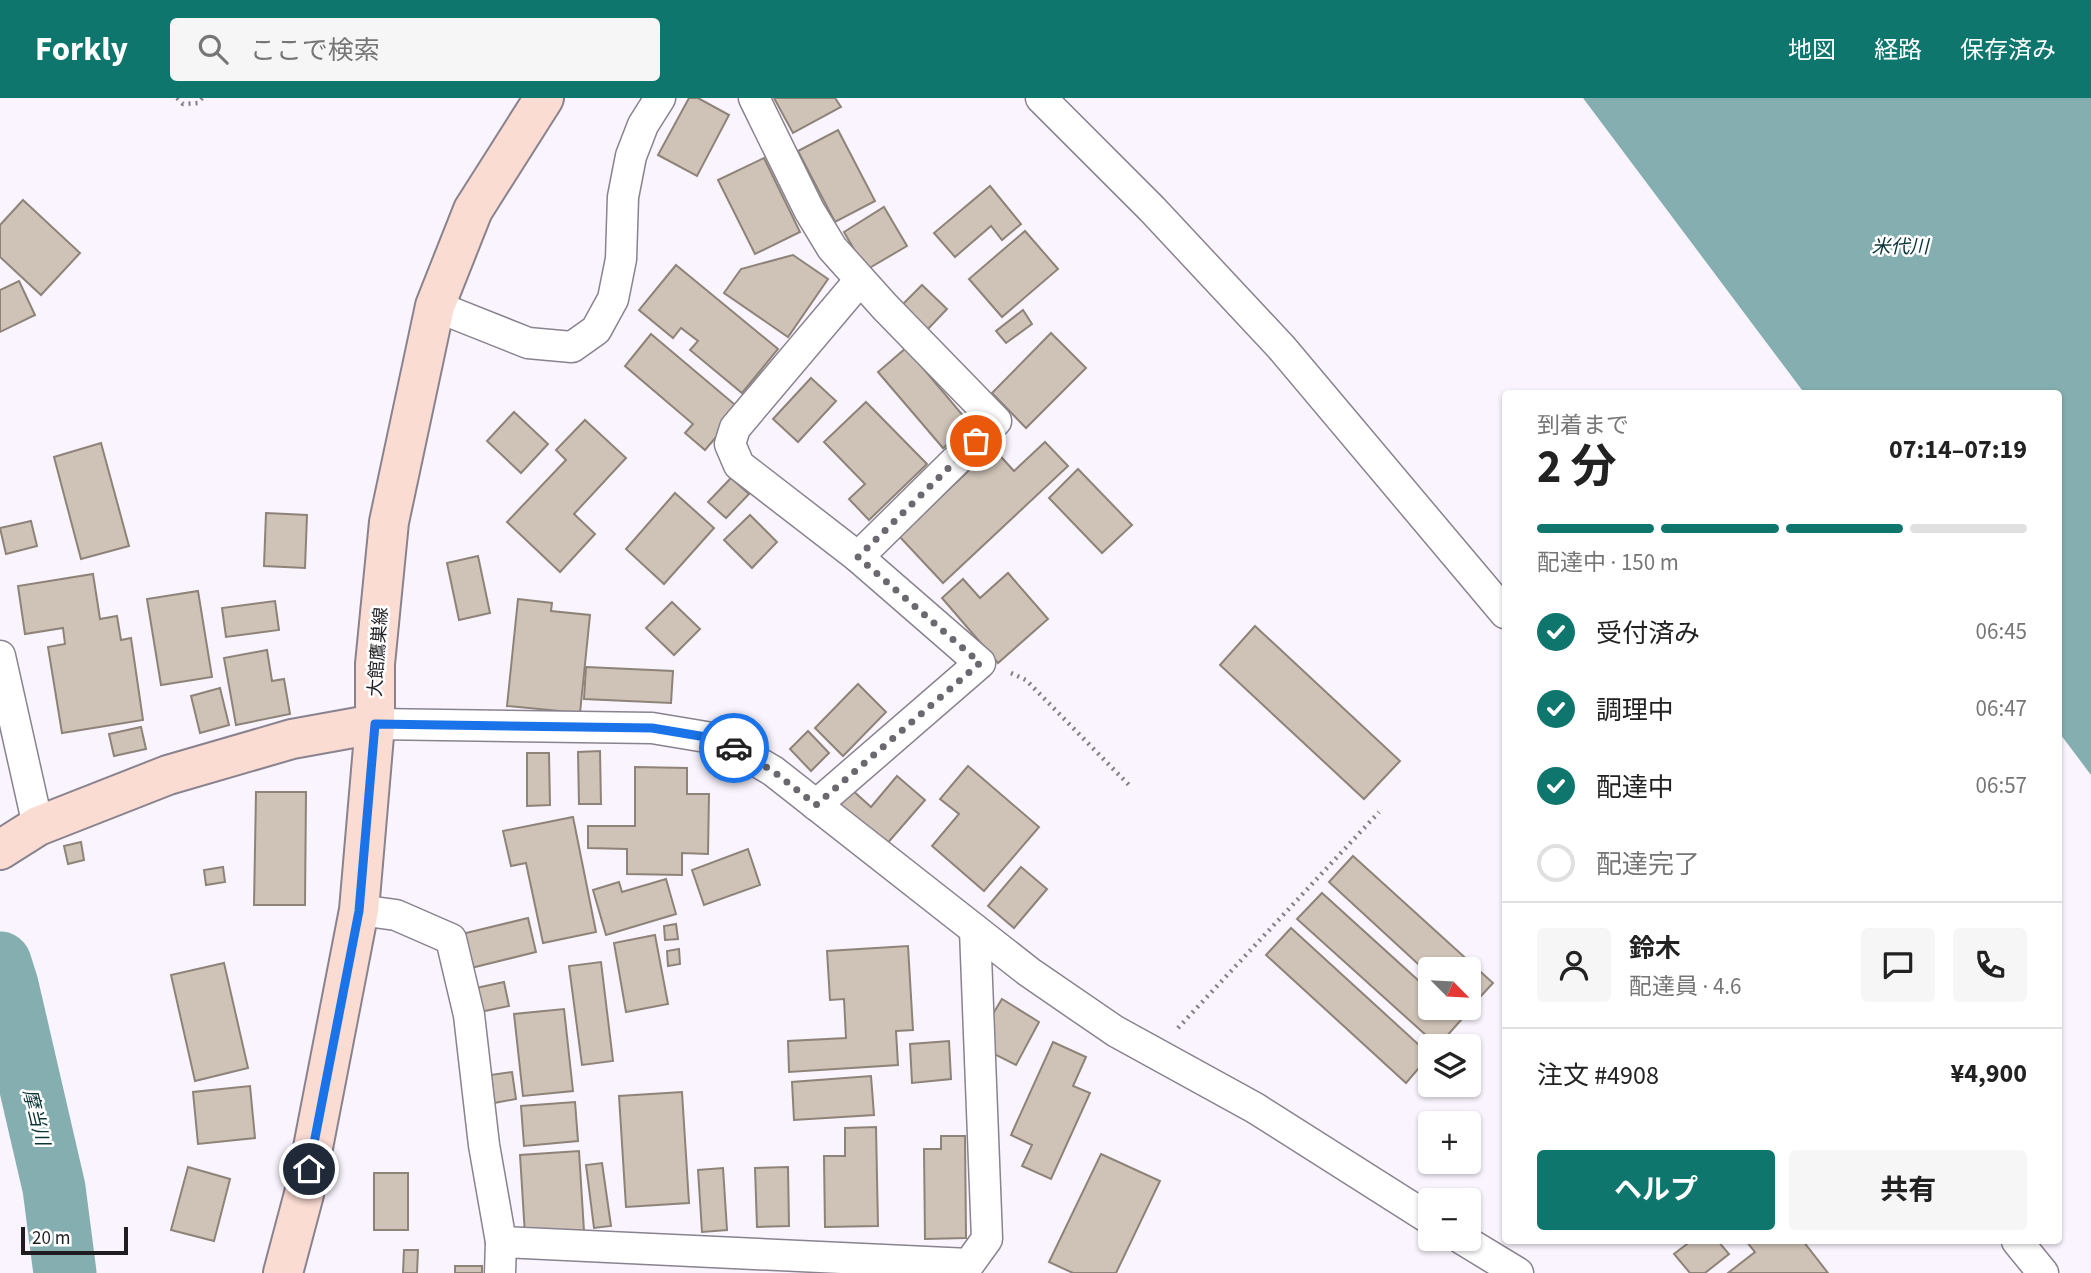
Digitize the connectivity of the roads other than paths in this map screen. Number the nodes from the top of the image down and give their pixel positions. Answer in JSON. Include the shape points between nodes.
{"nodes":[{"id":1,"x":544,"y":98,"type":"edge"},
{"id":2,"x":660,"y":98,"type":"edge"},
{"id":3,"x":754,"y":98,"type":"edge"},
{"id":4,"x":1041,"y":98,"type":"edge"},
{"id":5,"x":860,"y":280,"type":"junction"},
{"id":6,"x":435,"y":306,"type":"junction"},
{"id":7,"x":858,"y":557,"type":"junction"},
{"id":8,"x":1502,"y":608,"type":"edge"},
{"id":9,"x":0,"y":656,"type":"edge"},
{"id":10,"x":375,"y":724,"type":"junction"},
{"id":11,"x":816,"y":805,"type":"junction"},
{"id":12,"x":38,"y":826,"type":"junction"},
{"id":13,"x":0,"y":850,"type":"edge"},
{"id":14,"x":359,"y":911,"type":"junction"},
{"id":15,"x":975,"y":930,"type":"junction"},
{"id":16,"x":1418,"y":1211,"type":"edge"},
{"id":17,"x":501,"y":1242,"type":"junction"},
{"id":18,"x":2019,"y":1244,"type":"edge"},
{"id":19,"x":1481,"y":1251,"type":"edge"},
{"id":20,"x":283,"y":1273,"type":"edge"},
{"id":21,"x":500,"y":1273,"type":"edge"},
{"id":22,"x":1518,"y":1273,"type":"edge"},
{"id":23,"x":2043,"y":1273,"type":"edge"}],
"edges":[{"from":1,"to":6,"type":"main road","name":"大館鷹巣線","via":[[473,210]]},
{"from":2,"to":6,"type":"street","via":[[631,156],[613,299],[596,330],[572,347],[528,343]]},
{"from":3,"to":5,"type":"street","via":[[815,219],[832,248]]},
{"from":4,"to":8,"type":"street","via":[[1281,347]]},
{"from":5,"to":7,"type":"street","via":[[735,428],[730,444],[739,465]]},
{"from":5,"to":7,"type":"street","via":[[996,421]]},
{"from":6,"to":10,"type":"main road","name":"大館鷹巣線","via":[[389,522],[375,664]]},
{"from":7,"to":11,"type":"street","via":[[980,663]]},
{"from":9,"to":12,"type":"street"},
{"from":10,"to":11,"type":"street","via":[[652,728],[718,739],[773,771]]},
{"from":10,"to":12,"type":"main road","via":[[292,739],[167,775]]},
{"from":10,"to":14,"type":"main road","name":"大館鷹巣線"},
{"from":11,"to":15,"type":"street"},
{"from":12,"to":13,"type":"main road"},
{"from":14,"to":17,"type":"street","via":[[396,915],[451,939],[469,1015]]},
{"from":14,"to":20,"type":"main road","name":"大館鷹巣線","via":[[304,1194]]},
{"from":15,"to":16,"type":"street","via":[[1115,1031],[1255,1108]]},
{"from":15,"to":17,"type":"street","via":[[987,1239],[969,1264]]},
{"from":17,"to":21,"type":"street"},
{"from":18,"to":23,"type":"street"},
{"from":19,"to":22,"type":"street"}]}
